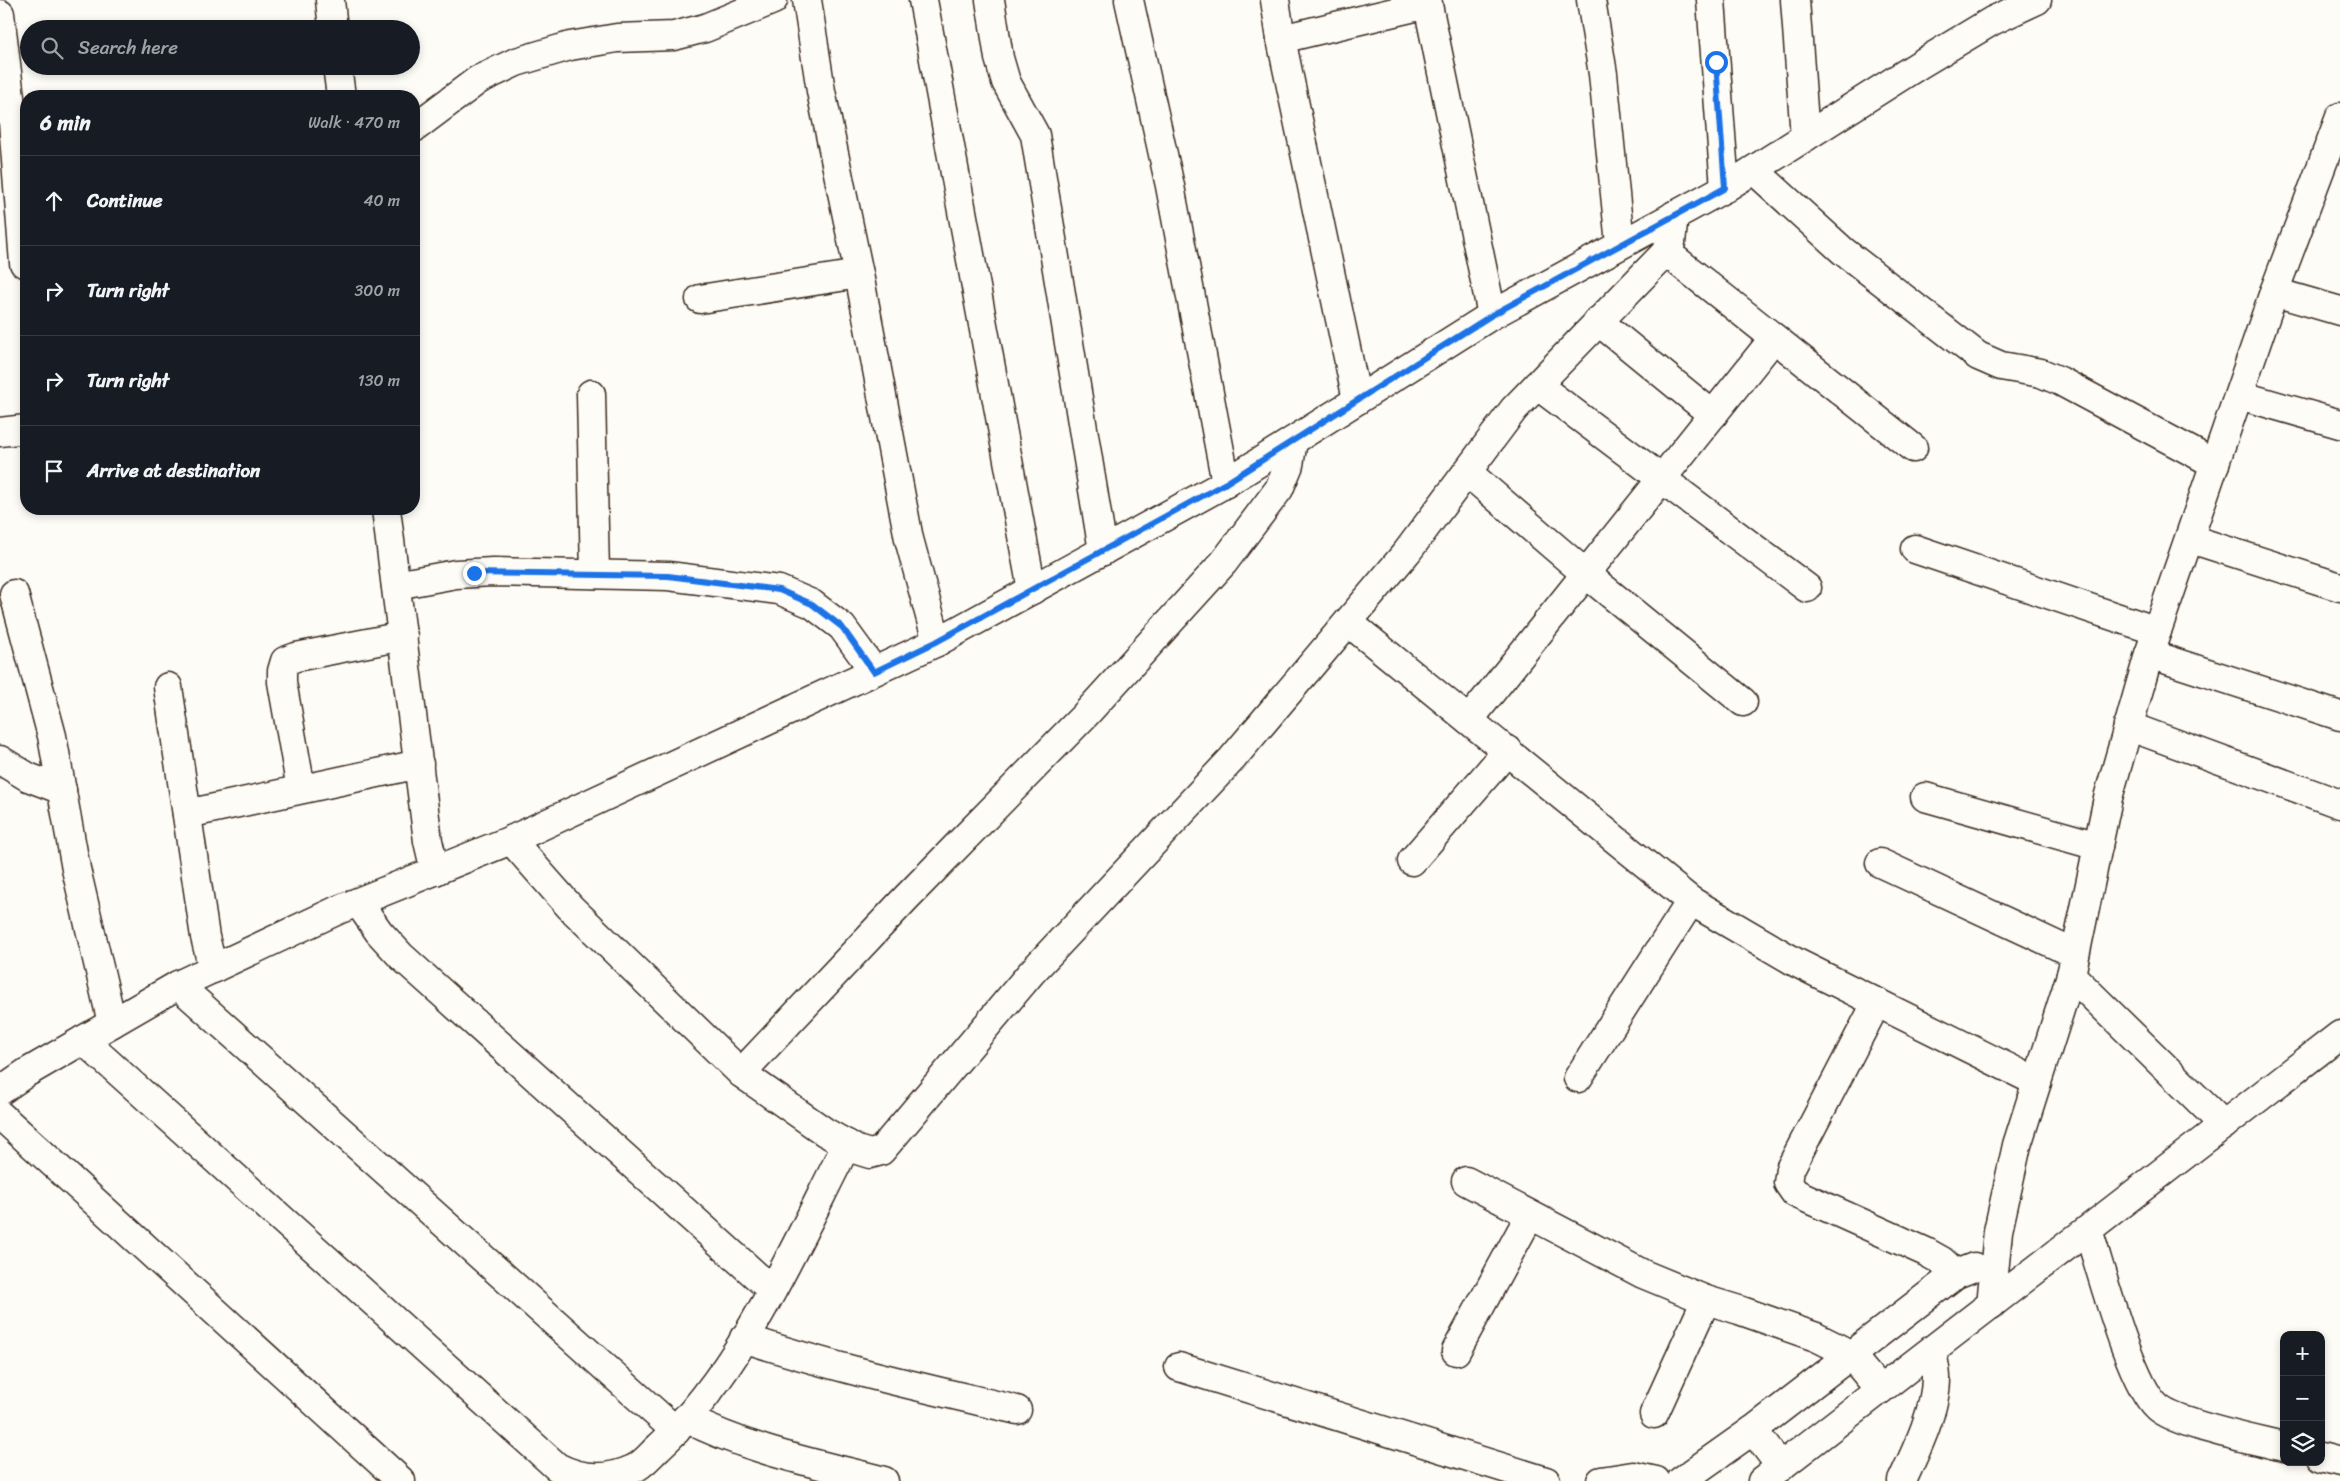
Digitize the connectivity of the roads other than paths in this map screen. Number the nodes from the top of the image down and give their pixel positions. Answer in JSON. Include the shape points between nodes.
{"nodes":[{"id":1,"x":330,"y":0,"type":"edge"},
{"id":2,"x":773,"y":0,"type":"edge"},
{"id":3,"x":808,"y":0,"type":"edge"},
{"id":4,"x":923,"y":0,"type":"edge"},
{"id":5,"x":990,"y":0,"type":"edge"},
{"id":6,"x":1129,"y":0,"type":"edge"},
{"id":7,"x":1275,"y":0,"type":"edge"},
{"id":8,"x":1591,"y":0,"type":"edge"},
{"id":9,"x":1711,"y":0,"type":"edge"},
{"id":10,"x":1795,"y":0,"type":"edge"},
{"id":11,"x":2037,"y":0,"type":"edge"},
{"id":12,"x":1428,"y":2,"type":"edge"},
{"id":13,"x":0,"y":14,"type":"edge"},
{"id":14,"x":332,"y":20,"type":"edge"},
{"id":15,"x":1281,"y":39,"type":"junction"},
{"id":16,"x":338,"y":75,"type":"edge"},
{"id":17,"x":340,"y":90,"type":"edge"},
{"id":18,"x":2340,"y":117,"type":"edge"},
{"id":19,"x":420,"y":124,"type":"edge"},
{"id":20,"x":1805,"y":137,"type":"junction"},
{"id":21,"x":1755,"y":171,"type":"junction"},
{"id":22,"x":1725,"y":188,"type":"junction"},
{"id":23,"x":1674,"y":215,"type":"junction"},
{"id":24,"x":1620,"y":244,"type":"junction"},
{"id":25,"x":1666,"y":252,"type":"junction"},
{"id":26,"x":17,"y":264,"type":"edge"},
{"id":27,"x":859,"y":274,"type":"junction"},
{"id":28,"x":2274,"y":292,"type":"junction"},
{"id":29,"x":700,"y":299,"type":"dead end"},
{"id":30,"x":2340,"y":311,"type":"edge"},
{"id":31,"x":1492,"y":315,"type":"junction"},
{"id":32,"x":1598,"y":321,"type":"junction"},
{"id":33,"x":1774,"y":338,"type":"junction"},
{"id":34,"x":1537,"y":385,"type":"junction"},
{"id":35,"x":592,"y":394,"type":"dead end"},
{"id":36,"x":2239,"y":395,"type":"junction"},
{"id":37,"x":1357,"y":400,"type":"junction"},
{"id":38,"x":1713,"y":415,"type":"junction"},
{"id":39,"x":2340,"y":424,"type":"edge"},
{"id":40,"x":20,"y":430,"type":"edge"},
{"id":41,"x":0,"y":432,"type":"edge"},
{"id":42,"x":1293,"y":441,"type":"junction"},
{"id":43,"x":1913,"y":448,"type":"dead end"},
{"id":44,"x":2215,"y":464,"type":"junction"},
{"id":45,"x":1467,"y":472,"type":"junction"},
{"id":46,"x":1661,"y":480,"type":"junction"},
{"id":47,"x":1226,"y":483,"type":"junction"},
{"id":48,"x":387,"y":515,"type":"edge"},
{"id":49,"x":2190,"y":540,"type":"junction"},
{"id":50,"x":1915,"y":549,"type":"dead end"},
{"id":51,"x":1104,"y":551,"type":"junction"},
{"id":52,"x":595,"y":574,"type":"junction"},
{"id":53,"x":1586,"y":574,"type":"junction"},
{"id":54,"x":396,"y":585,"type":"junction"},
{"id":55,"x":2340,"y":587,"type":"edge"},
{"id":56,"x":1807,"y":588,"type":"dead end"},
{"id":57,"x":1032,"y":590,"type":"junction"},
{"id":58,"x":14,"y":594,"type":"dead end"},
{"id":59,"x":1348,"y":622,"type":"junction"},
{"id":60,"x":403,"y":636,"type":"junction"},
{"id":61,"x":936,"y":642,"type":"junction"},
{"id":62,"x":2153,"y":643,"type":"junction"},
{"id":63,"x":874,"y":672,"type":"junction"},
{"id":64,"x":168,"y":687,"type":"dead end"},
{"id":65,"x":1743,"y":702,"type":"dead end"},
{"id":66,"x":2340,"y":716,"type":"edge"},
{"id":67,"x":1469,"y":720,"type":"junction"},
{"id":68,"x":2128,"y":726,"type":"junction"},
{"id":69,"x":1508,"y":750,"type":"junction"},
{"id":70,"x":0,"y":760,"type":"edge"},
{"id":71,"x":419,"y":764,"type":"junction"},
{"id":72,"x":301,"y":789,"type":"junction"},
{"id":73,"x":62,"y":790,"type":"junction"},
{"id":74,"x":1925,"y":797,"type":"dead end"},
{"id":75,"x":2340,"y":804,"type":"edge"},
{"id":76,"x":187,"y":814,"type":"junction"},
{"id":77,"x":511,"y":840,"type":"junction"},
{"id":78,"x":2098,"y":846,"type":"junction"},
{"id":79,"x":1412,"y":861,"type":"dead end"},
{"id":80,"x":1880,"y":863,"type":"dead end"},
{"id":81,"x":435,"y":871,"type":"junction"},
{"id":82,"x":1691,"y":901,"type":"junction"},
{"id":83,"x":358,"y":902,"type":"junction"},
{"id":84,"x":2073,"y":964,"type":"junction"},
{"id":85,"x":213,"y":969,"type":"junction"},
{"id":86,"x":178,"y":985,"type":"junction"},
{"id":87,"x":1877,"y":1002,"type":"junction"},
{"id":88,"x":112,"y":1023,"type":"junction"},
{"id":89,"x":2340,"y":1035,"type":"edge"},
{"id":90,"x":83,"y":1040,"type":"junction"},
{"id":91,"x":741,"y":1073,"type":"junction"},
{"id":92,"x":1578,"y":1078,"type":"dead end"},
{"id":93,"x":2037,"y":1082,"type":"junction"},
{"id":94,"x":0,"y":1091,"type":"edge"},
{"id":95,"x":0,"y":1115,"type":"edge"},
{"id":96,"x":2224,"y":1125,"type":"junction"},
{"id":97,"x":847,"y":1144,"type":"junction"},
{"id":98,"x":1466,"y":1181,"type":"dead end"},
{"id":99,"x":1530,"y":1215,"type":"junction"},
{"id":100,"x":2088,"y":1230,"type":"junction"},
{"id":101,"x":1995,"y":1258,"type":"junction"},
{"id":102,"x":1956,"y":1274,"type":"junction"},
{"id":103,"x":772,"y":1290,"type":"junction"},
{"id":104,"x":1706,"y":1300,"type":"junction"},
{"id":105,"x":1991,"y":1305,"type":"junction"},
{"id":106,"x":744,"y":1338,"type":"junction"},
{"id":107,"x":1456,"y":1350,"type":"dead end"},
{"id":108,"x":1932,"y":1350,"type":"junction"},
{"id":109,"x":1848,"y":1356,"type":"junction"},
{"id":110,"x":1179,"y":1367,"type":"dead end"},
{"id":111,"x":1880,"y":1390,"type":"junction"},
{"id":112,"x":1017,"y":1410,"type":"dead end"},
{"id":113,"x":1654,"y":1414,"type":"dead end"},
{"id":114,"x":681,"y":1425,"type":"junction"},
{"id":115,"x":1753,"y":1430,"type":"junction"},
{"id":116,"x":2280,"y":1446,"type":"edge"},
{"id":117,"x":2325,"y":1458,"type":"edge"},
{"id":118,"x":2340,"y":1462,"type":"edge"},
{"id":119,"x":1771,"y":1474,"type":"edge"},
{"id":120,"x":573,"y":1478,"type":"edge"},
{"id":121,"x":401,"y":1481,"type":"edge"},
{"id":122,"x":884,"y":1481,"type":"edge"},
{"id":123,"x":1546,"y":1481,"type":"edge"},
{"id":124,"x":1601,"y":1481,"type":"edge"},
{"id":125,"x":1656,"y":1481,"type":"edge"},
{"id":126,"x":1681,"y":1481,"type":"edge"},
{"id":127,"x":1902,"y":1481,"type":"edge"}],
"edges":[{"from":1,"to":14,"type":"street"},
{"from":2,"to":19,"type":"street","via":[[674,36],[617,38],[570,46],[516,62],[478,80]]},
{"from":3,"to":27,"type":"street","via":[[821,91]]},
{"from":4,"to":57,"type":"street"},
{"from":5,"to":51,"type":"street","via":[[1006,82],[1035,135]]},
{"from":6,"to":47,"type":"street","via":[[1170,186]]},
{"from":7,"to":15,"type":"street"},
{"from":8,"to":24,"type":"street","via":[[1603,74]]},
{"from":9,"to":22,"type":"street"},
{"from":10,"to":20,"type":"street"},
{"from":11,"to":20,"type":"street","via":[[1992,21]]},
{"from":12,"to":15,"type":"street"},
{"from":12,"to":31,"type":"street"},
{"from":13,"to":26,"type":"street","via":[[13,122]]},
{"from":15,"to":37,"type":"street"},
{"from":16,"to":17,"type":"street"},
{"from":18,"to":28,"type":"street"},
{"from":20,"to":21,"type":"street"},
{"from":21,"to":22,"type":"street"},
{"from":21,"to":44,"type":"street","via":[[1843,251],[1978,356],[2000,366],[2041,373],[2060,381]]},
{"from":22,"to":23,"type":"street"},
{"from":23,"to":24,"type":"street"},
{"from":23,"to":25,"type":"street"},
{"from":24,"to":31,"type":"street"},
{"from":25,"to":32,"type":"street"},
{"from":25,"to":33,"type":"street"},
{"from":27,"to":29,"type":"street"},
{"from":27,"to":61,"type":"street","via":[[909,539]]},
{"from":28,"to":30,"type":"street"},
{"from":28,"to":36,"type":"street"},
{"from":31,"to":37,"type":"street"},
{"from":32,"to":34,"type":"street"},
{"from":32,"to":38,"type":"street"},
{"from":33,"to":38,"type":"street"},
{"from":33,"to":43,"type":"street"},
{"from":34,"to":45,"type":"street"},
{"from":34,"to":46,"type":"street"},
{"from":35,"to":52,"type":"street"},
{"from":36,"to":39,"type":"street"},
{"from":36,"to":44,"type":"street"},
{"from":37,"to":42,"type":"street"},
{"from":38,"to":46,"type":"street"},
{"from":40,"to":41,"type":"street"},
{"from":42,"to":47,"type":"street"},
{"from":42,"to":91,"type":"street","via":[[1289,465],[1279,489],[1224,562],[1085,715]]},
{"from":44,"to":49,"type":"street"},
{"from":45,"to":53,"type":"street"},
{"from":45,"to":59,"type":"street","via":[[1407,552]]},
{"from":46,"to":53,"type":"street"},
{"from":46,"to":56,"type":"street"},
{"from":47,"to":51,"type":"street"},
{"from":48,"to":54,"type":"street"},
{"from":49,"to":55,"type":"street"},
{"from":49,"to":62,"type":"street"},
{"from":50,"to":62,"type":"street"},
{"from":51,"to":57,"type":"street"},
{"from":52,"to":54,"type":"street","via":[[456,574]]},
{"from":52,"to":63,"type":"street","via":[[668,576],[779,590],[812,604],[842,627]]},
{"from":53,"to":65,"type":"street"},
{"from":53,"to":67,"type":"street"},
{"from":54,"to":60,"type":"street"},
{"from":57,"to":61,"type":"street"},
{"from":58,"to":73,"type":"street","via":[[52,736]]},
{"from":59,"to":67,"type":"street"},
{"from":59,"to":97,"type":"street","via":[[1232,759],[1031,973],[890,1143],[882,1151],[870,1154]]},
{"from":60,"to":71,"type":"street"},
{"from":60,"to":72,"type":"street","via":[[296,656],[286,661],[282,682]]},
{"from":61,"to":63,"type":"street"},
{"from":62,"to":66,"type":"street"},
{"from":62,"to":68,"type":"street"},
{"from":63,"to":77,"type":"street"},
{"from":64,"to":76,"type":"street"},
{"from":67,"to":69,"type":"street"},
{"from":68,"to":75,"type":"street"},
{"from":68,"to":78,"type":"street"},
{"from":69,"to":79,"type":"street"},
{"from":69,"to":82,"type":"street"},
{"from":70,"to":73,"type":"street","via":[[28,777]]},
{"from":71,"to":72,"type":"street"},
{"from":71,"to":81,"type":"street"},
{"from":72,"to":76,"type":"street"},
{"from":73,"to":88,"type":"street","via":[[76,869]]},
{"from":74,"to":78,"type":"street"},
{"from":76,"to":85,"type":"street","via":[[205,937]]},
{"from":77,"to":81,"type":"street"},
{"from":77,"to":91,"type":"street","via":[[570,907]]},
{"from":78,"to":84,"type":"street"},
{"from":80,"to":84,"type":"street"},
{"from":81,"to":83,"type":"street"},
{"from":82,"to":87,"type":"street","via":[[1797,963]]},
{"from":82,"to":92,"type":"street"},
{"from":83,"to":85,"type":"street"},
{"from":83,"to":103,"type":"street","via":[[378,932],[401,956]]},
{"from":84,"to":93,"type":"street"},
{"from":84,"to":96,"type":"street"},
{"from":85,"to":86,"type":"street"},
{"from":86,"to":88,"type":"street"},
{"from":86,"to":114,"type":"street"},
{"from":87,"to":93,"type":"street"},
{"from":87,"to":102,"type":"street","via":[[1790,1169],[1788,1183],[1795,1193],[1926,1252]]},
{"from":88,"to":90,"type":"street"},
{"from":89,"to":96,"type":"street"},
{"from":90,"to":94,"type":"street"},
{"from":90,"to":120,"type":"street"},
{"from":91,"to":97,"type":"street"},
{"from":93,"to":101,"type":"street","via":[[2017,1145]]},
{"from":95,"to":121,"type":"street"},
{"from":96,"to":100,"type":"street"},
{"from":97,"to":103,"type":"street"},
{"from":98,"to":99,"type":"street"},
{"from":99,"to":104,"type":"street","via":[[1643,1274]]},
{"from":99,"to":107,"type":"street"},
{"from":100,"to":105,"type":"street"},
{"from":100,"to":116,"type":"street","via":[[2129,1356],[2144,1391],[2157,1408],[2178,1419]]},
{"from":101,"to":102,"type":"street"},
{"from":101,"to":105,"type":"street"},
{"from":102,"to":109,"type":"street"},
{"from":103,"to":106,"type":"street"},
{"from":104,"to":109,"type":"street","via":[[1816,1337]]},
{"from":104,"to":113,"type":"street"},
{"from":105,"to":108,"type":"street"},
{"from":106,"to":112,"type":"street","via":[[834,1365]]},
{"from":106,"to":114,"type":"street","via":[[728,1366]]},
{"from":108,"to":111,"type":"street"},
{"from":108,"to":127,"type":"street","via":[[1936,1376],[1934,1398]]},
{"from":109,"to":111,"type":"street"},
{"from":109,"to":115,"type":"street"},
{"from":110,"to":123,"type":"street"},
{"from":111,"to":119,"type":"street"},
{"from":114,"to":120,"type":"street","via":[[635,1468],[617,1476]]},
{"from":114,"to":122,"type":"street"},
{"from":115,"to":119,"type":"street"},
{"from":115,"to":126,"type":"street"},
{"from":117,"to":118,"type":"street"},
{"from":124,"to":125,"type":"street","via":[[1633,1476]]}]}
